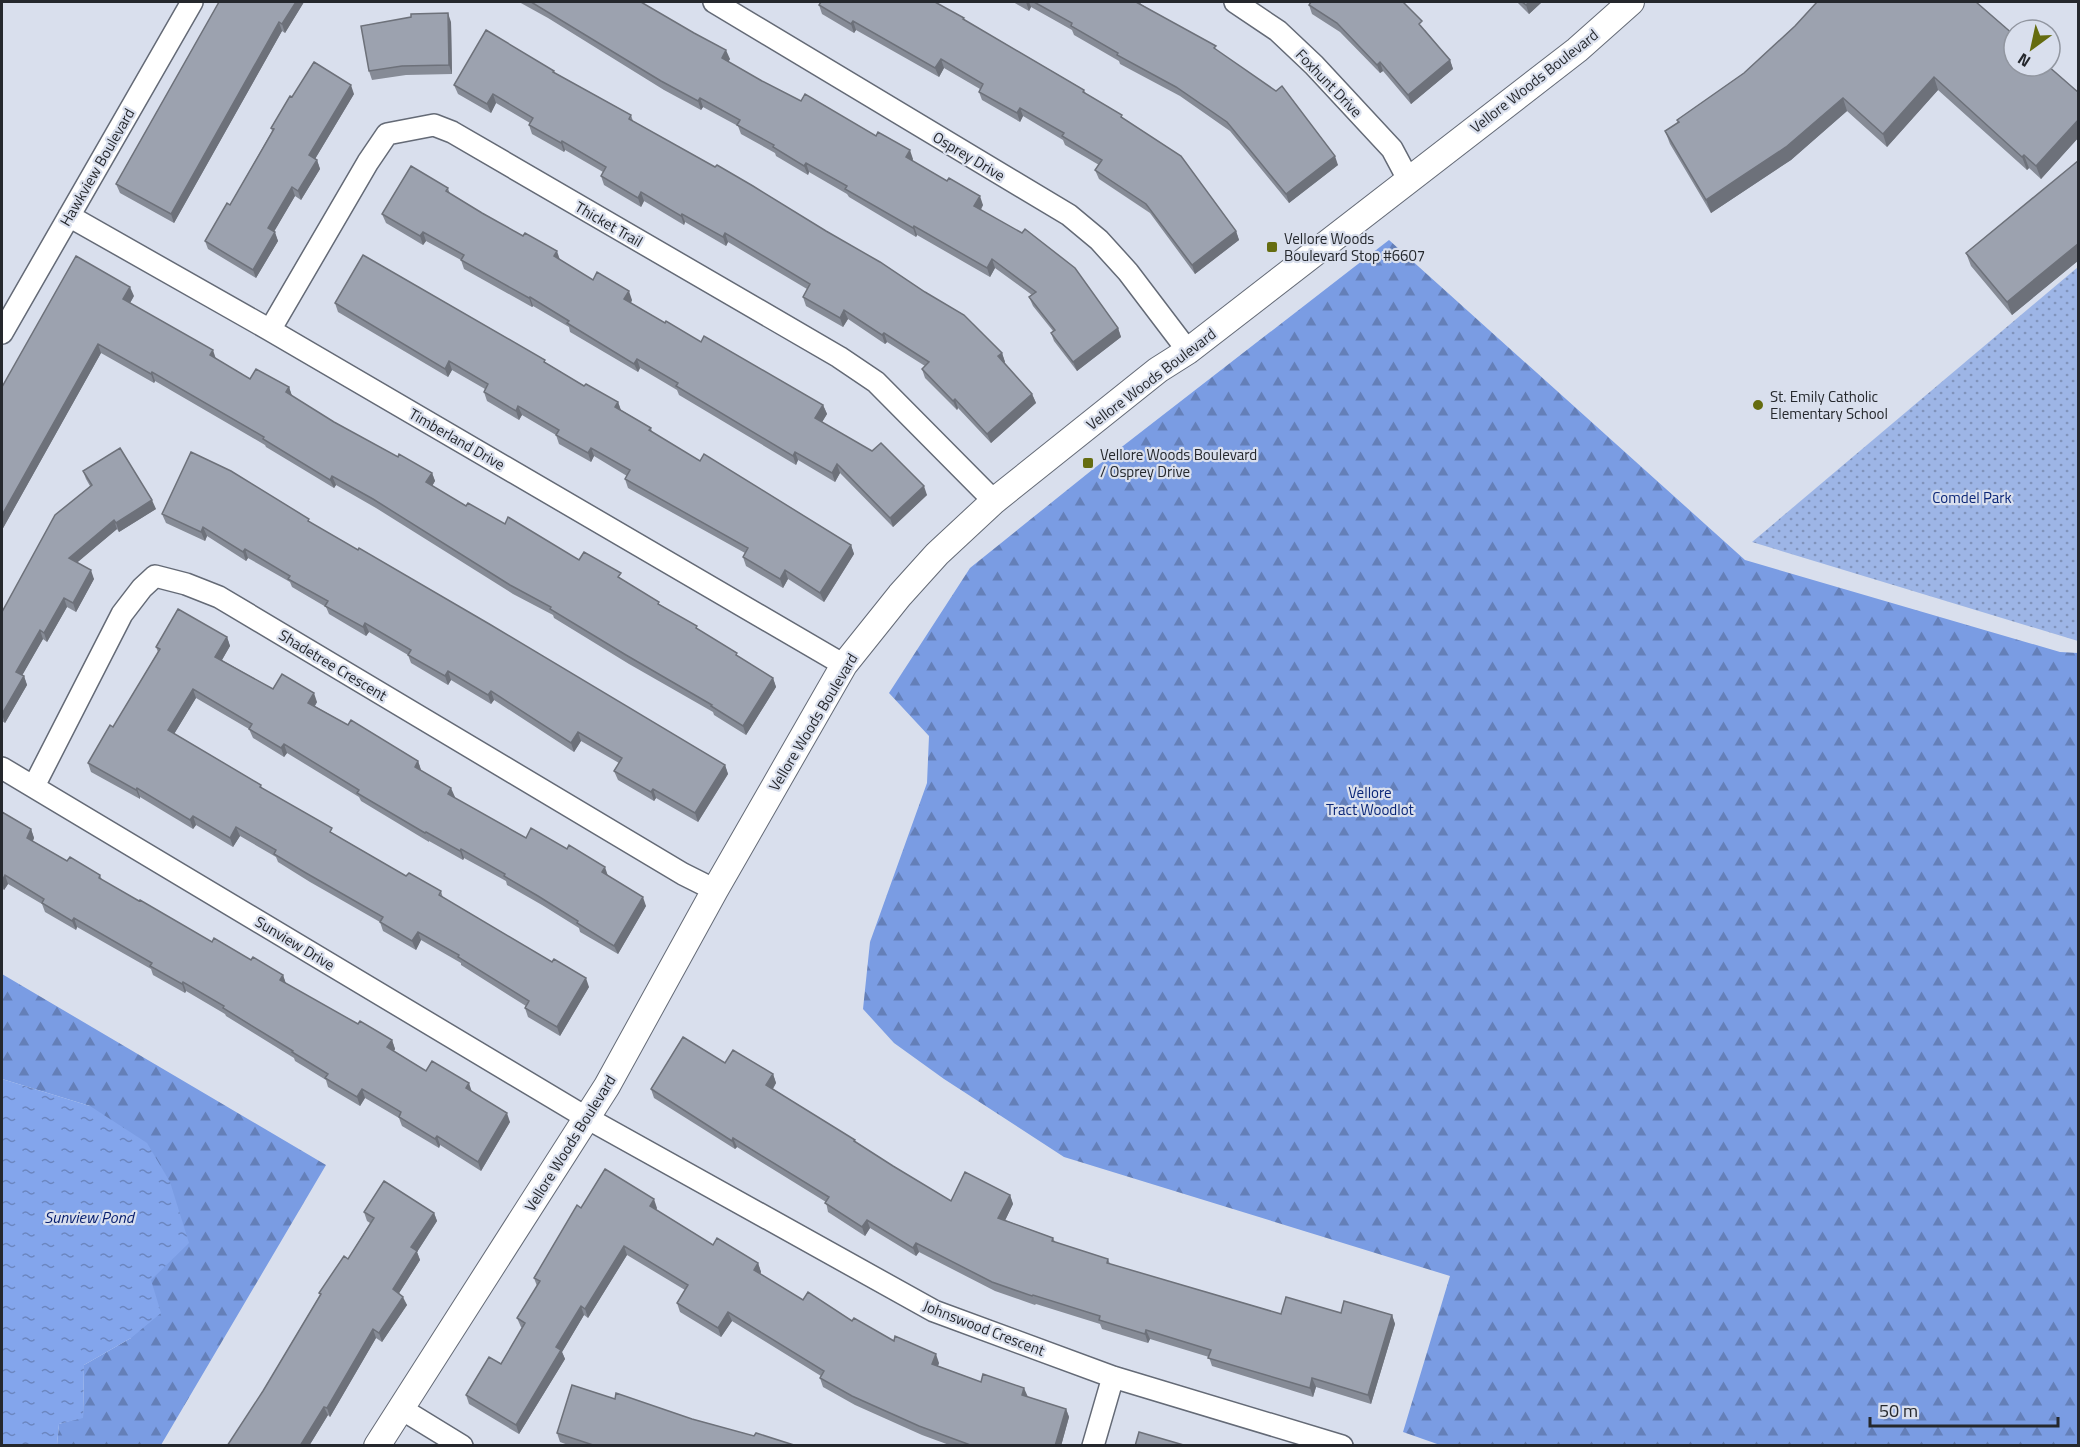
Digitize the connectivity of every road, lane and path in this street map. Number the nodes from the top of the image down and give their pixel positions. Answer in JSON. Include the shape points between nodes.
{"nodes":[{"id":1,"x":192,"y":2,"type":"edge"},
{"id":2,"x":714,"y":2,"type":"edge"},
{"id":3,"x":1235,"y":2,"type":"edge"},
{"id":4,"x":1631,"y":2,"type":"edge"},
{"id":5,"x":1408,"y":179,"type":"junction"},
{"id":6,"x":69,"y":216,"type":"junction"},
{"id":7,"x":270,"y":330,"type":"junction"},
{"id":8,"x":2,"y":333,"type":"edge"},
{"id":9,"x":1188,"y":351,"type":"junction"},
{"id":10,"x":994,"y":501,"type":"junction"},
{"id":11,"x":844,"y":665,"type":"junction"},
{"id":12,"x":2,"y":768,"type":"edge"},
{"id":13,"x":34,"y":786,"type":"junction"},
{"id":14,"x":715,"y":890,"type":"junction"},
{"id":15,"x":587,"y":1118,"type":"junction"},
{"id":16,"x":1113,"y":1377,"type":"junction"},
{"id":17,"x":400,"y":1408,"type":"junction"},
{"id":18,"x":377,"y":1446,"type":"edge"},
{"id":19,"x":462,"y":1446,"type":"edge"},
{"id":20,"x":1093,"y":1446,"type":"edge"},
{"id":21,"x":1342,"y":1446,"type":"edge"}],
"edges":[{"from":1,"to":6,"type":"street","name":"Hawkview Boulevard"},
{"from":2,"to":9,"type":"street","name":"Osprey Drive","via":[[1069,215],[1128,272]]},
{"from":3,"to":5,"type":"street","name":"Foxhunt Drive","via":[[1278,31],[1314,65],[1392,149]]},
{"from":4,"to":5,"type":"street","name":"Vellore Woods Boulevard","via":[[1576,50]]},
{"from":5,"to":9,"type":"street","name":"Vellore Woods Boulevard"},
{"from":6,"to":7,"type":"street","name":"Timberland Drive"},
{"from":6,"to":8,"type":"street","name":"Hawkview Boulevard"},
{"from":7,"to":10,"type":"street","name":"Thicket Trail","via":[[387,134],[434,125],[839,357],[876,382]]},
{"from":7,"to":11,"type":"street","name":"Timberland Drive"},
{"from":9,"to":10,"type":"street","name":"Vellore Woods Boulevard","via":[[1158,370]]},
{"from":10,"to":11,"type":"street","name":"Vellore Woods Boulevard","via":[[900,594]]},
{"from":11,"to":14,"type":"street","name":"Vellore Woods Boulevard"},
{"from":12,"to":13,"type":"street","name":"Sunview Drive"},
{"from":13,"to":14,"type":"street","name":"Shadetree Crescent","via":[[122,614],[155,576],[219,597]]},
{"from":13,"to":15,"type":"street","name":"Sunview Drive"},
{"from":14,"to":15,"type":"street","name":"Vellore Woods Boulevard"},
{"from":15,"to":16,"type":"street","name":"Johnswood Crescent","via":[[934,1311]]},
{"from":15,"to":17,"type":"street","name":"Vellore Woods Boulevard"},
{"from":16,"to":20,"type":"street"},
{"from":16,"to":21,"type":"street","name":"Johnswood Crescent"},
{"from":17,"to":18,"type":"street","name":"Vellore Woods Boulevard"},
{"from":17,"to":19,"type":"street"}]}
